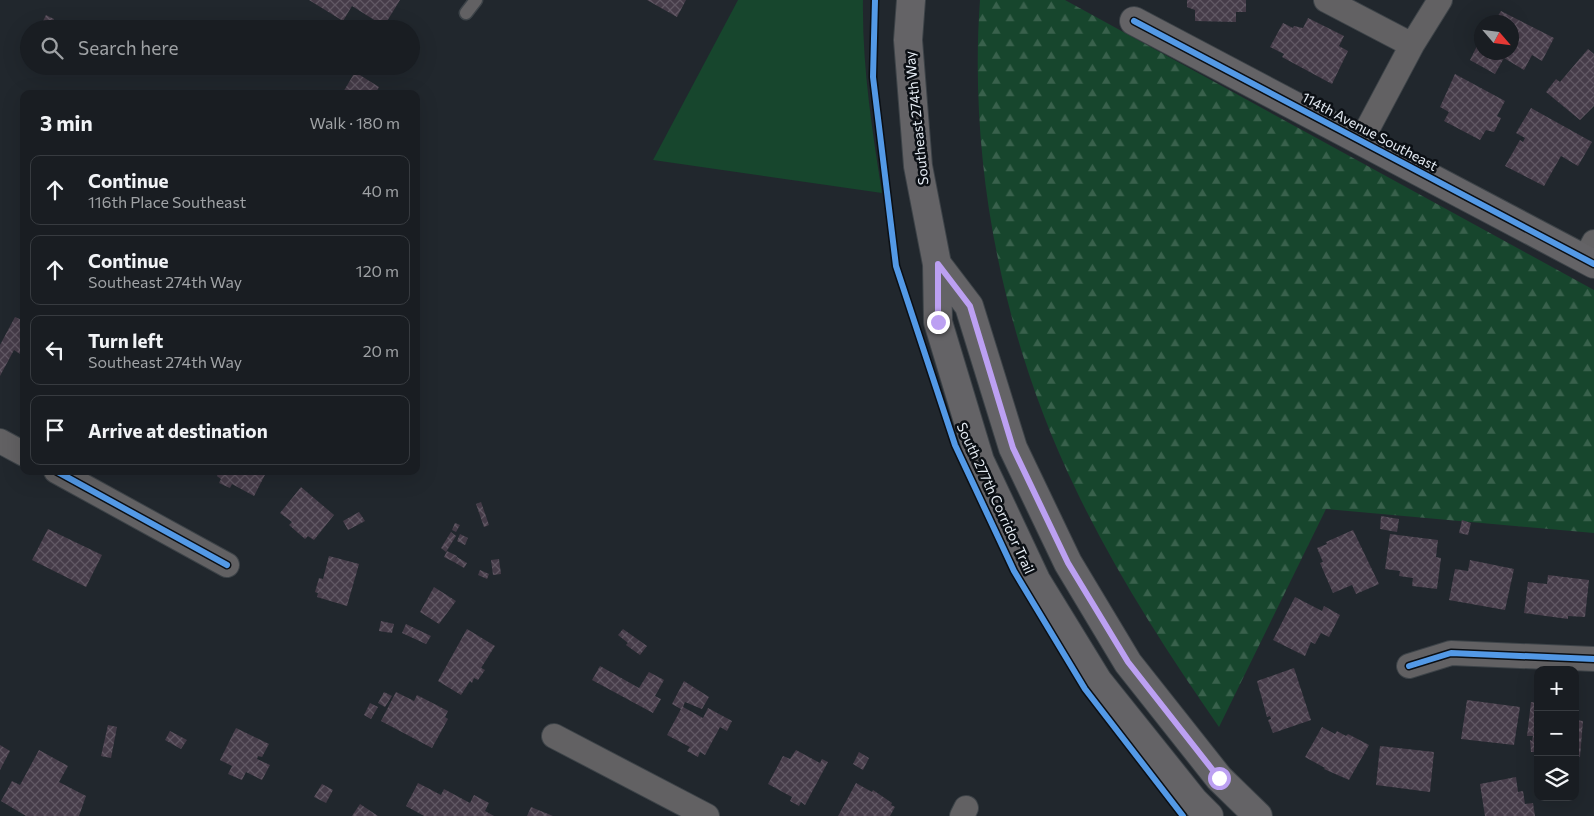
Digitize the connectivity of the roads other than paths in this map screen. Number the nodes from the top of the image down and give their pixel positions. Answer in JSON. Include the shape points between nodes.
{"nodes":[{"id":1,"x":476,"y":0,"type":"edge"},
{"id":2,"x":912,"y":0,"type":"edge"},
{"id":3,"x":1326,"y":0,"type":"edge"},
{"id":4,"x":1440,"y":0,"type":"edge"},
{"id":5,"x":466,"y":13,"type":"dead end"},
{"id":6,"x":1134,"y":21,"type":"dead end"},
{"id":7,"x":1412,"y":45,"type":"junction"},
{"id":8,"x":1361,"y":141,"type":"junction"},
{"id":9,"x":1591,"y":255,"type":"edge"},
{"id":10,"x":938,"y":264,"type":"junction"},
{"id":11,"x":0,"y":440,"type":"edge"},
{"id":12,"x":20,"y":452,"type":"edge"},
{"id":13,"x":63,"y":475,"type":"edge"},
{"id":14,"x":227,"y":565,"type":"dead end"},
{"id":15,"x":1594,"y":660,"type":"edge"},
{"id":16,"x":1409,"y":666,"type":"dead end"},
{"id":17,"x":554,"y":736,"type":"dead end"},
{"id":18,"x":706,"y":816,"type":"edge"},
{"id":19,"x":1209,"y":816,"type":"edge"},
{"id":20,"x":1258,"y":816,"type":"edge"}],
"edges":[{"from":1,"to":5,"type":"lane"},
{"from":2,"to":10,"type":"main road","name":"Southeast 274th Way","via":[[908,40],[918,166]]},
{"from":3,"to":7,"type":"street"},
{"from":4,"to":7,"type":"street"},
{"from":6,"to":8,"type":"main road","name":"114th Avenue Southeast"},
{"from":7,"to":8,"type":"street"},
{"from":8,"to":9,"type":"main road","name":"114th Avenue Southeast"},
{"from":10,"to":19,"type":"main road","name":"Southeast 274th Way","via":[[938,322],[980,462],[1036,580],[1098,681]]},
{"from":10,"to":20,"type":"main road","name":"Southeast 274th Way","via":[[970,306],[1017,457],[1068,563],[1128,662],[1219,778]]},
{"from":11,"to":12,"type":"street"},
{"from":13,"to":14,"type":"street"},
{"from":15,"to":16,"type":"street","via":[[1451,653]]},
{"from":17,"to":18,"type":"street"}]}
